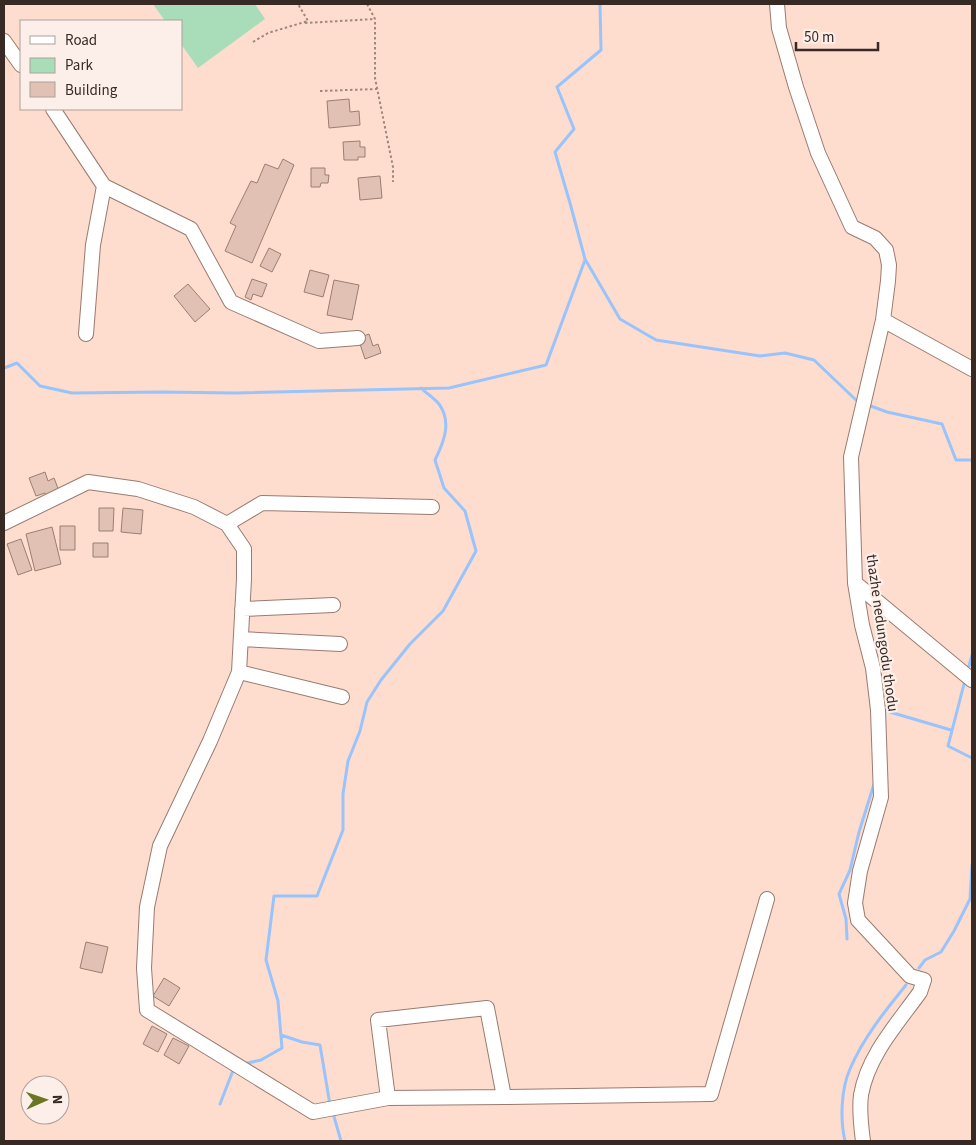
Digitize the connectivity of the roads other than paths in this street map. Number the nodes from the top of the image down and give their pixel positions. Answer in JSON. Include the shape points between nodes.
{"nodes":[{"id":1,"x":778,"y":4,"type":"edge"},
{"id":2,"x":4,"y":41,"type":"edge"},
{"id":3,"x":20,"y":64,"type":"edge"},
{"id":4,"x":54,"y":110,"type":"edge"},
{"id":5,"x":104,"y":186,"type":"junction"},
{"id":6,"x":883,"y":320,"type":"junction"},
{"id":7,"x":86,"y":334,"type":"dead end"},
{"id":8,"x":358,"y":338,"type":"dead end"},
{"id":9,"x":972,"y":369,"type":"edge"},
{"id":10,"x":432,"y":507,"type":"dead end"},
{"id":11,"x":4,"y":523,"type":"edge"},
{"id":12,"x":227,"y":524,"type":"junction"},
{"id":13,"x":855,"y":583,"type":"junction"},
{"id":14,"x":333,"y":605,"type":"dead end"},
{"id":15,"x":242,"y":609,"type":"junction"},
{"id":16,"x":241,"y":639,"type":"junction"},
{"id":17,"x":340,"y":644,"type":"dead end"},
{"id":18,"x":239,"y":672,"type":"junction"},
{"id":19,"x":972,"y":680,"type":"edge"},
{"id":20,"x":342,"y":697,"type":"dead end"},
{"id":21,"x":767,"y":899,"type":"dead end"},
{"id":22,"x":504,"y":1096,"type":"junction"},
{"id":23,"x":388,"y":1098,"type":"junction"},
{"id":24,"x":862,"y":1141,"type":"edge"}],
"edges":[{"from":1,"to":6,"type":"street","name":"thazhe nedungodu thodu","via":[[779,28],[796,87],[835,191],[852,227],[875,238],[886,250],[889,265]]},
{"from":2,"to":3,"type":"street"},
{"from":4,"to":5,"type":"street"},
{"from":5,"to":7,"type":"street","via":[[93,245]]},
{"from":5,"to":8,"type":"street","via":[[191,229],[231,302],[319,341]]},
{"from":6,"to":9,"type":"street"},
{"from":6,"to":13,"type":"street","name":"thazhe nedungodu thodu","via":[[851,457]]},
{"from":10,"to":12,"type":"street","via":[[262,503]]},
{"from":11,"to":12,"type":"street","via":[[88,482],[138,490],[194,506]]},
{"from":12,"to":15,"type":"street","via":[[244,549]]},
{"from":13,"to":19,"type":"street"},
{"from":13,"to":24,"type":"street","name":"thazhe nedungodu thodu","via":[[873,668],[881,797],[860,871],[855,903],[858,920],[910,976],[924,980],[920,992],[875,1056],[865,1078],[860,1112]]},
{"from":14,"to":15,"type":"street"},
{"from":15,"to":16,"type":"street"},
{"from":16,"to":17,"type":"street"},
{"from":16,"to":18,"type":"street"},
{"from":18,"to":20,"type":"street"},
{"from":18,"to":23,"type":"street","via":[[160,846],[147,907],[144,968],[147,1010],[313,1112]]},
{"from":21,"to":22,"type":"street","via":[[711,1094]]},
{"from":22,"to":23,"type":"street"},
{"from":22,"to":23,"type":"street","via":[[487,1008],[378,1020]]}]}
